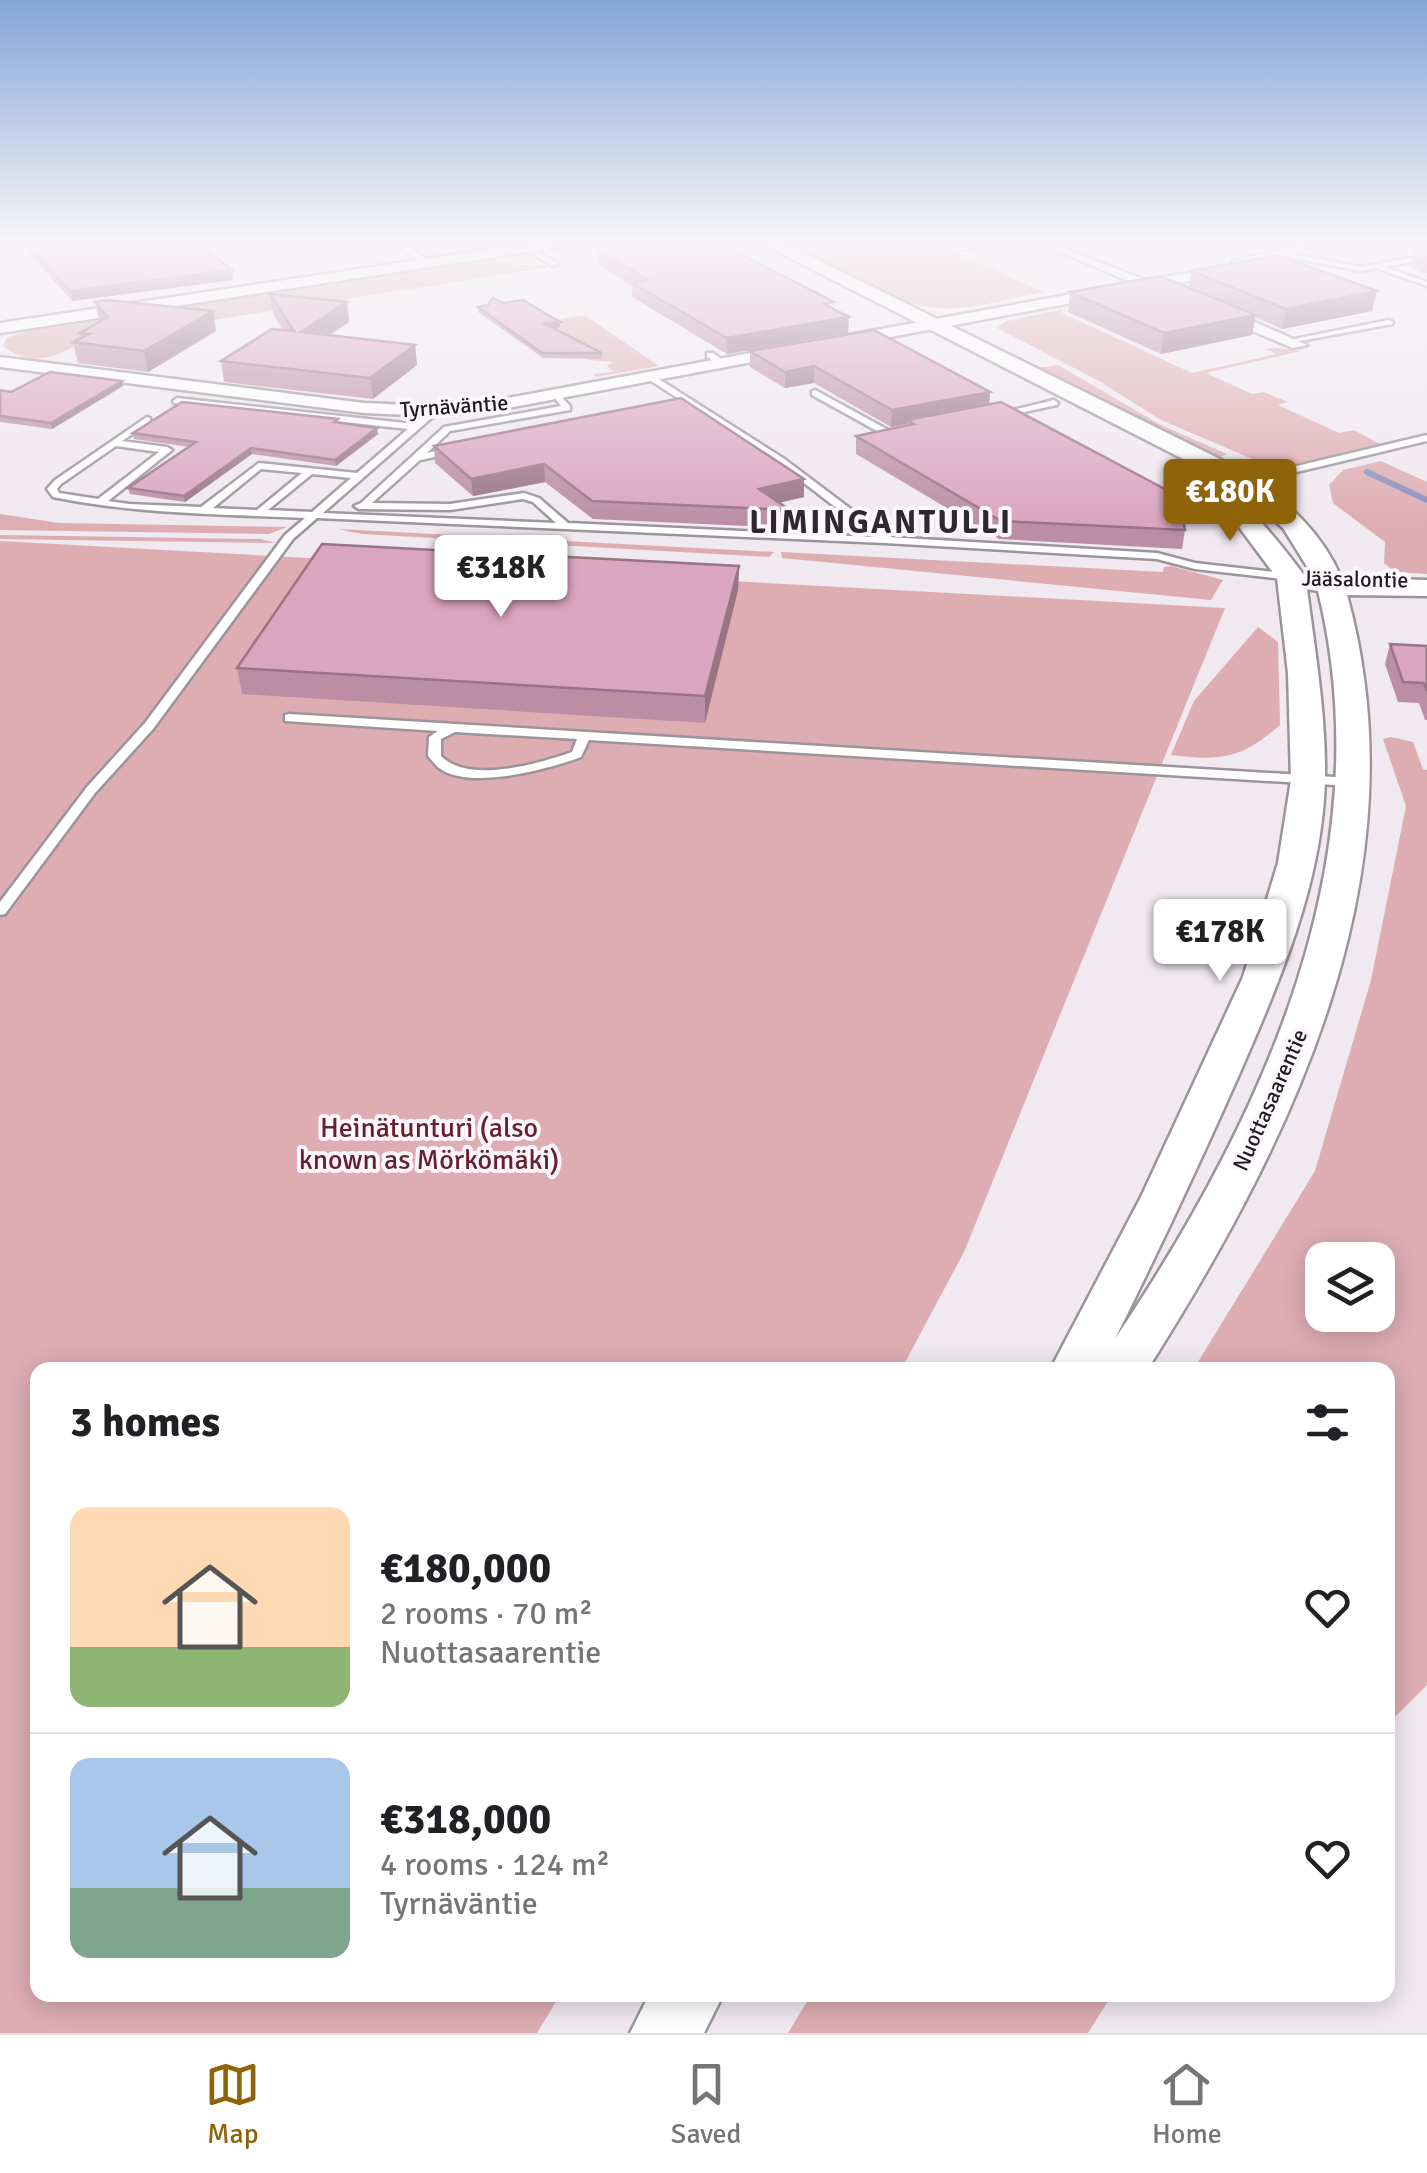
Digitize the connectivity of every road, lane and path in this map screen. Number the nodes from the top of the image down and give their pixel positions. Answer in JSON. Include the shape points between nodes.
{"nodes":[{"id":1,"x":868,"y":335,"type":"edge"},
{"id":2,"x":939,"y":335,"type":"edge"},
{"id":3,"x":943,"y":335,"type":"edge"},
{"id":4,"x":1274,"y":335,"type":"edge"},
{"id":5,"x":1331,"y":335,"type":"edge"},
{"id":6,"x":1294,"y":343,"type":"joint"},
{"id":7,"x":0,"y":362,"type":"edge"},
{"id":8,"x":651,"y":377,"type":"junction"},
{"id":9,"x":816,"y":393,"type":"edge"},
{"id":10,"x":556,"y":394,"type":"junction"},
{"id":11,"x":176,"y":401,"type":"edge"},
{"id":12,"x":1054,"y":403,"type":"junction"},
{"id":13,"x":694,"y":404,"type":"junction"},
{"id":14,"x":476,"y":408,"type":"junction"},
{"id":15,"x":675,"y":408,"type":"edge"},
{"id":16,"x":434,"y":411,"type":"junction"},
{"id":17,"x":993,"y":415,"type":"edge"},
{"id":18,"x":147,"y":420,"type":"edge"},
{"id":19,"x":490,"y":422,"type":"junction"},
{"id":20,"x":416,"y":427,"type":"junction"},
{"id":21,"x":498,"y":431,"type":"edge"},
{"id":22,"x":917,"y":431,"type":"edge"},
{"id":23,"x":1427,"y":438,"type":"edge"},
{"id":24,"x":114,"y":443,"type":"junction"},
{"id":25,"x":472,"y":447,"type":"edge"},
{"id":26,"x":417,"y":458,"type":"junction"},
{"id":27,"x":310,"y":471,"type":"junction"},
{"id":28,"x":358,"y":476,"type":"junction"},
{"id":29,"x":1241,"y":479,"type":"junction"},
{"id":30,"x":1202,"y":482,"type":"junction"},
{"id":31,"x":99,"y":503,"type":"junction"},
{"id":32,"x":325,"y":505,"type":"junction"},
{"id":33,"x":363,"y":506,"type":"junction"},
{"id":34,"x":205,"y":509,"type":"junction"},
{"id":35,"x":260,"y":512,"type":"junction"},
{"id":36,"x":315,"y":514,"type":"junction"},
{"id":37,"x":564,"y":525,"type":"junction"},
{"id":38,"x":885,"y":540,"type":"junction"},
{"id":39,"x":1318,"y":579,"type":"junction"},
{"id":40,"x":1427,"y":585,"type":"edge"},
{"id":41,"x":289,"y":718,"type":"dead end"},
{"id":42,"x":455,"y":728,"type":"junction"},
{"id":43,"x":584,"y":736,"type":"junction"},
{"id":44,"x":1331,"y":781,"type":"junction"},
{"id":45,"x":0,"y":911,"type":"edge"},
{"id":46,"x":1079,"y":1362,"type":"edge"},
{"id":47,"x":1126,"y":1362,"type":"edge"},
{"id":48,"x":684,"y":2002,"type":"edge"},
{"id":49,"x":664,"y":2033,"type":"edge"}],
"edges":[{"from":1,"to":8,"type":"street","name":"Tyrnäväntie","via":[[716,359]]},
{"from":2,"to":12,"type":"main road","name":"Nuottasaarentie"},
{"from":3,"to":29,"type":"main road","name":"Nuottasaarentie"},
{"from":4,"to":6,"type":"street"},
{"from":5,"to":6,"type":"lane"},
{"from":7,"to":16,"type":"street","name":"Tyrnäväntie"},
{"from":8,"to":10,"type":"street","name":"Tyrnäväntie"},
{"from":8,"to":13,"type":"lane"},
{"from":9,"to":22,"type":"lane","via":[[889,434]]},
{"from":10,"to":14,"type":"street","name":"Tyrnäväntie"},
{"from":10,"to":19,"type":"lane","via":[[567,408]]},
{"from":11,"to":20,"type":"lane"},
{"from":12,"to":17,"type":"lane"},
{"from":12,"to":30,"type":"main road","name":"Nuottasaarentie"},
{"from":13,"to":15,"type":"lane"},
{"from":13,"to":38,"type":"lane"},
{"from":14,"to":16,"type":"street","name":"Tyrnäväntie"},
{"from":14,"to":19,"type":"lane"},
{"from":16,"to":20,"type":"lane"},
{"from":18,"to":24,"type":"lane"},
{"from":19,"to":21,"type":"lane"},
{"from":19,"to":26,"type":"lane","via":[[444,430]]},
{"from":20,"to":28,"type":"lane"},
{"from":23,"to":29,"type":"lane"},
{"from":24,"to":31,"type":"lane","via":[[52,489],[61,498]]},
{"from":24,"to":31,"type":"lane","via":[[167,450]]},
{"from":25,"to":26,"type":"lane"},
{"from":26,"to":33,"type":"lane"},
{"from":27,"to":28,"type":"lane"},
{"from":27,"to":34,"type":"lane","via":[[259,466]]},
{"from":27,"to":35,"type":"lane"},
{"from":28,"to":32,"type":"lane"},
{"from":29,"to":30,"type":"lane"},
{"from":29,"to":39,"type":"main road","name":"Nuottasaarentie","via":[[1310,540]]},
{"from":30,"to":39,"type":"main road","name":"Nuottasaarentie"},
{"from":31,"to":34,"type":"lane"},
{"from":32,"to":33,"type":"lane"},
{"from":32,"to":36,"type":"lane"},
{"from":33,"to":37,"type":"lane","via":[[450,507],[524,496]]},
{"from":34,"to":35,"type":"lane"},
{"from":35,"to":36,"type":"lane"},
{"from":36,"to":37,"type":"lane"},
{"from":36,"to":45,"type":"lane","via":[[289,537]]},
{"from":37,"to":38,"type":"lane"},
{"from":38,"to":39,"type":"lane","via":[[1158,556]]},
{"from":39,"to":40,"type":"main road","name":"Jääsalontie"},
{"from":39,"to":44,"type":"main road","name":"Nuottasaarentie","via":[[1304,672]]},
{"from":41,"to":42,"type":"lane"},
{"from":42,"to":43,"type":"lane"},
{"from":42,"to":43,"type":"lane","via":[[441,732],[432,747],[446,767],[496,776],[559,763],[577,754]]},
{"from":43,"to":44,"type":"lane"},
{"from":44,"to":46,"type":"main road","name":"Nuottasaarentie","via":[[1296,863],[1262,977]]},
{"from":44,"to":47,"type":"main road","name":"Nuottasaarentie","via":[[1351,848],[1320,987],[1271,1107],[1195,1254]]},
{"from":48,"to":49,"type":"main road"}]}
